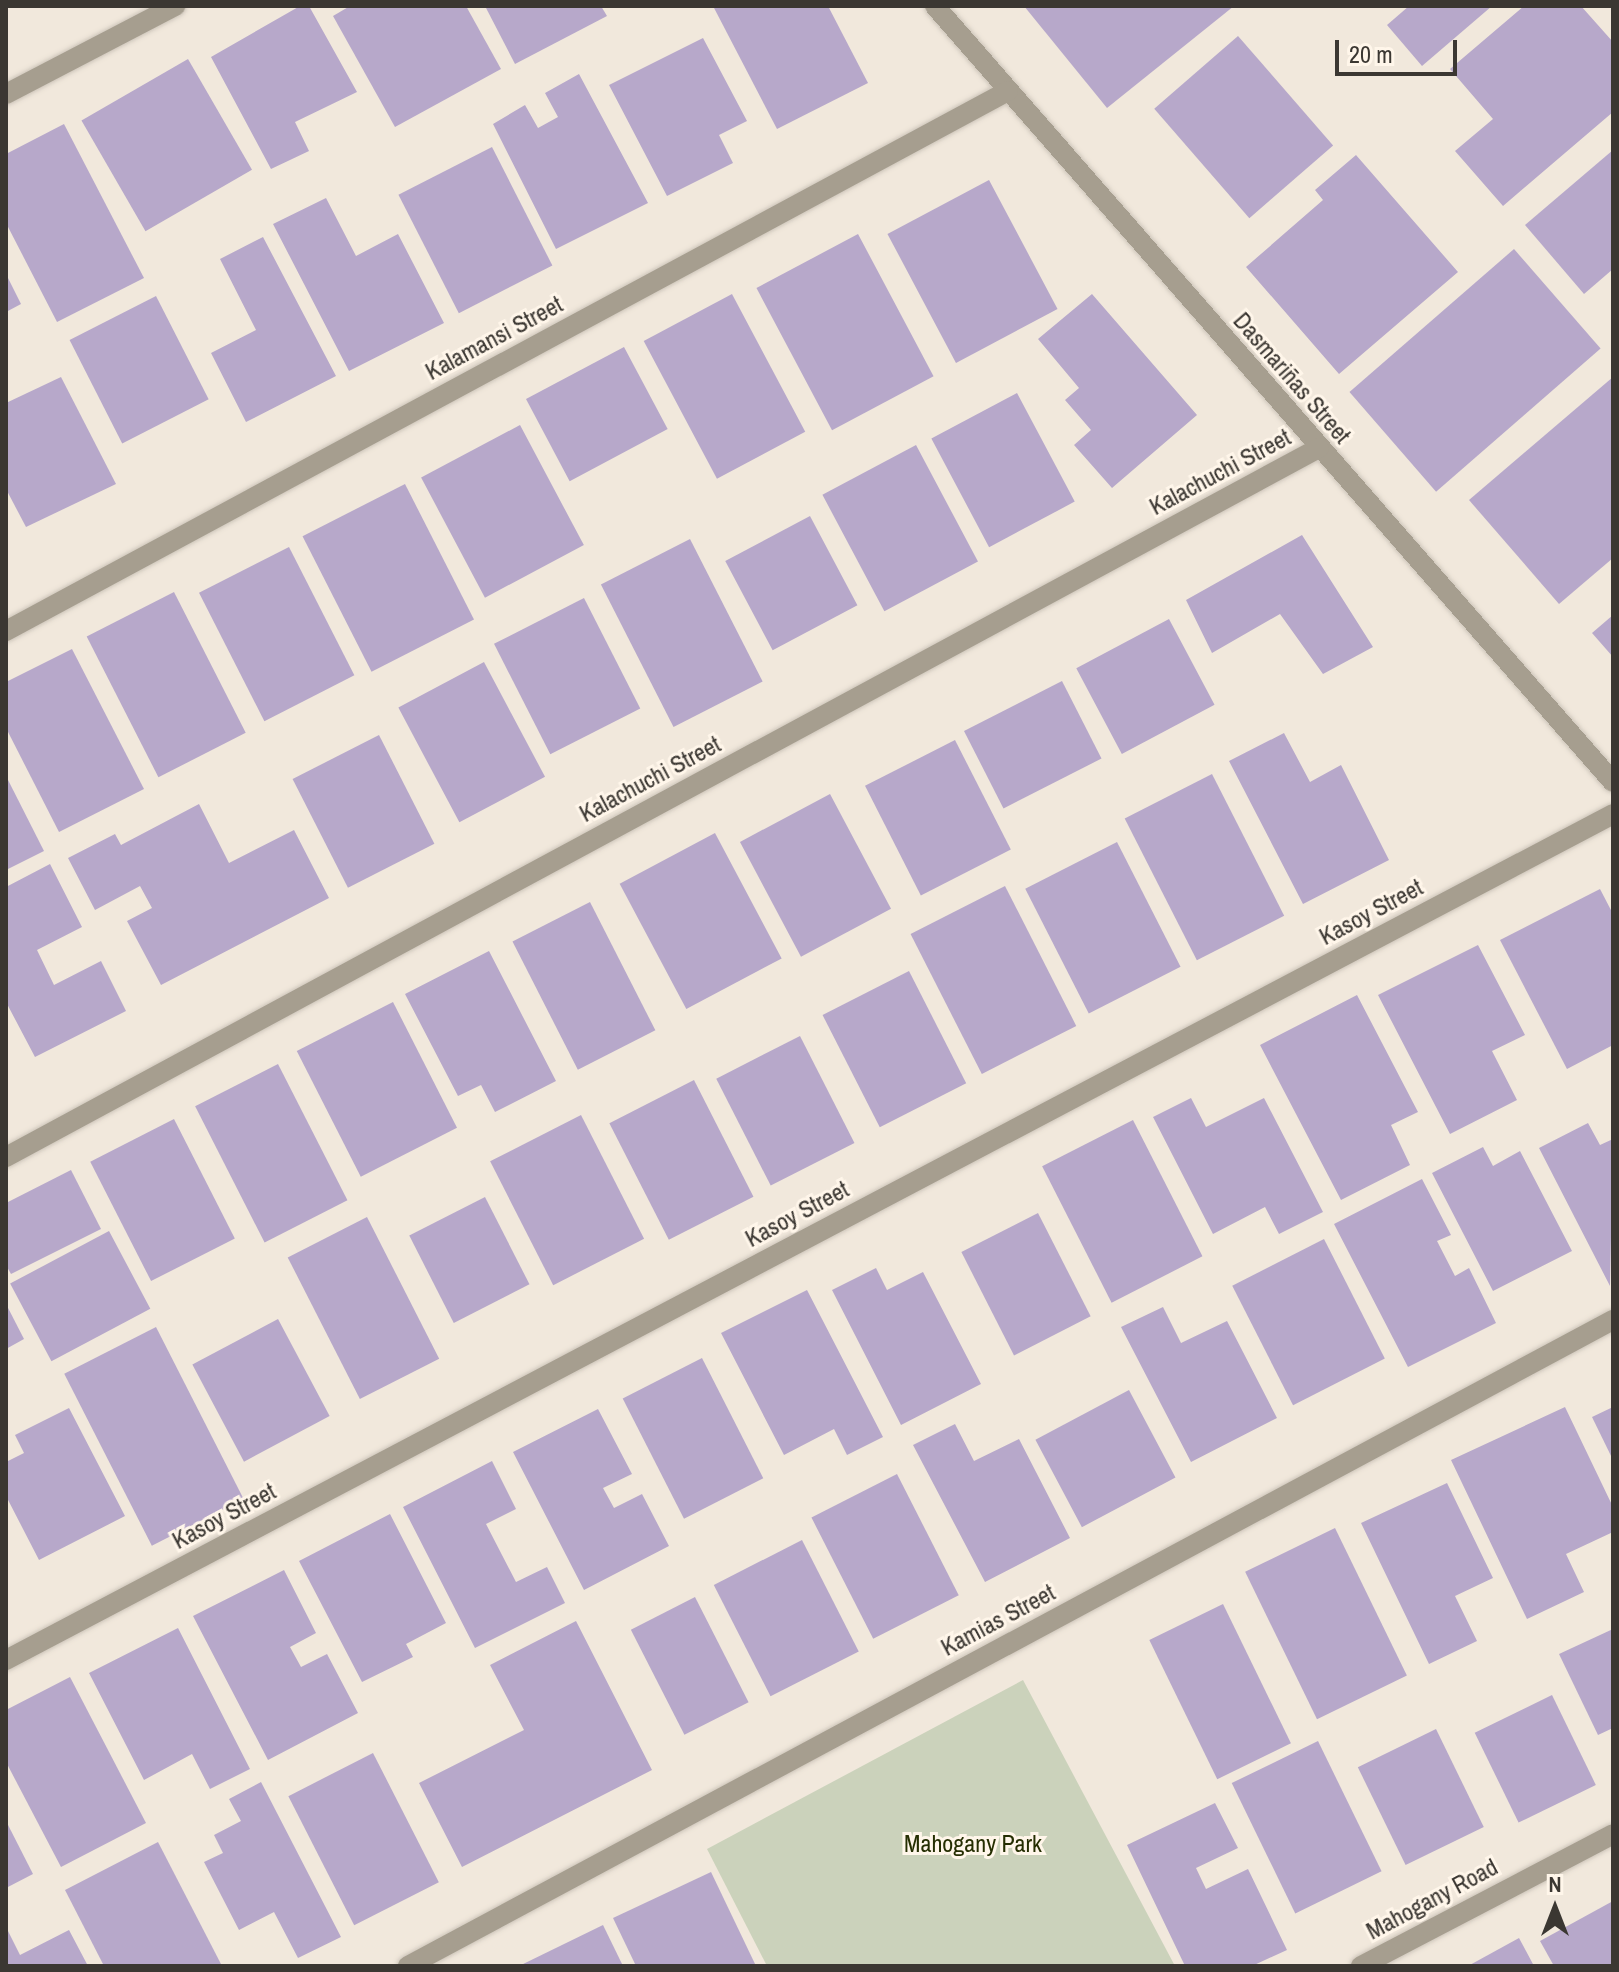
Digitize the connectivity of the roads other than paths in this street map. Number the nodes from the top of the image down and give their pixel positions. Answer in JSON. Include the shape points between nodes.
{"nodes":[{"id":1,"x":175,"y":6,"type":"edge"},
{"id":2,"x":935,"y":6,"type":"edge"},
{"id":3,"x":1008,"y":91,"type":"junction"},
{"id":4,"x":6,"y":94,"type":"edge"},
{"id":5,"x":1319,"y":448,"type":"junction"},
{"id":6,"x":6,"y":631,"type":"edge"},
{"id":7,"x":1613,"y":782,"type":"edge"},
{"id":8,"x":1613,"y":814,"type":"edge"},
{"id":9,"x":6,"y":1157,"type":"edge"},
{"id":10,"x":1613,"y":1320,"type":"edge"},
{"id":11,"x":6,"y":1660,"type":"edge"},
{"id":12,"x":1613,"y":1834,"type":"edge"},
{"id":13,"x":408,"y":1966,"type":"edge"},
{"id":14,"x":1361,"y":1966,"type":"edge"}],
"edges":[{"from":1,"to":4,"type":"street"},
{"from":2,"to":3,"type":"street","name":"Dasmariñas Street"},
{"from":3,"to":5,"type":"street","name":"Dasmariñas Street"},
{"from":3,"to":6,"type":"street","name":"Kalamansi Street"},
{"from":5,"to":7,"type":"street","name":"Dasmariñas Street"},
{"from":5,"to":9,"type":"street","name":"Kalachuchi Street"},
{"from":8,"to":11,"type":"street","name":"Kasoy Street"},
{"from":10,"to":13,"type":"street","name":"Kamias Street"},
{"from":12,"to":14,"type":"street","name":"Mahogany Road"}]}
